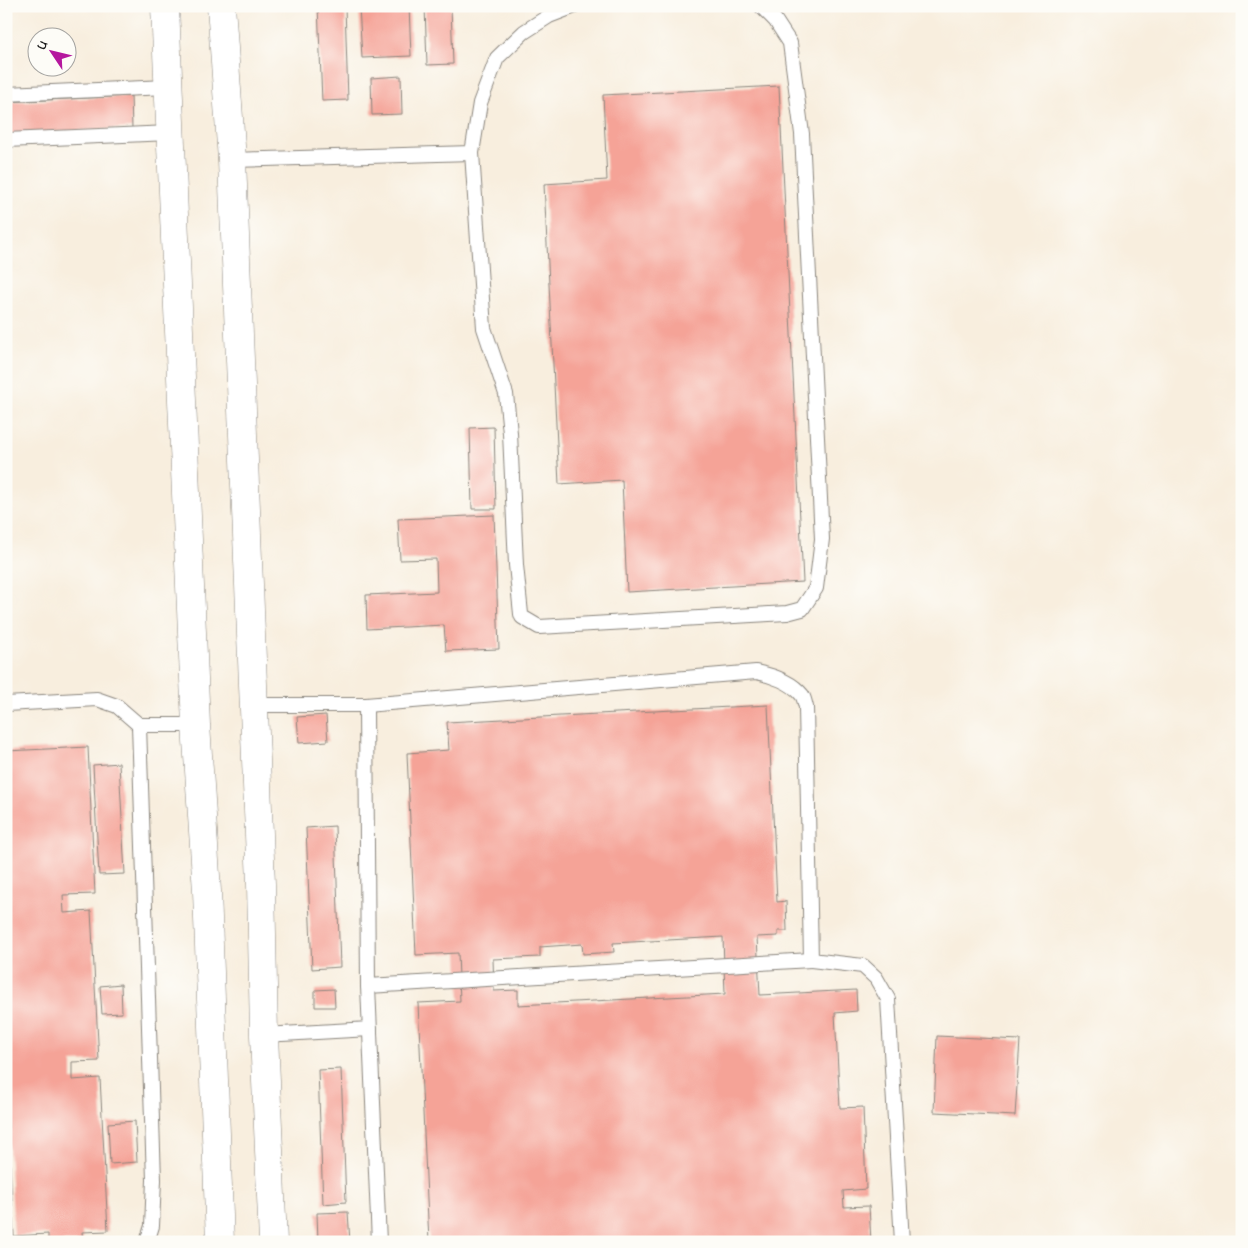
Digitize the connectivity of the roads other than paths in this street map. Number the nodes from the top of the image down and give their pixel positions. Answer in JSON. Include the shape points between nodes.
{"nodes":[{"id":1,"x":165,"y":6,"type":"edge"},
{"id":2,"x":221,"y":6,"type":"edge"},
{"id":3,"x":574,"y":6,"type":"edge"},
{"id":4,"x":761,"y":6,"type":"edge"},
{"id":5,"x":167,"y":87,"type":"junction"},
{"id":6,"x":6,"y":94,"type":"edge"},
{"id":7,"x":170,"y":133,"type":"junction"},
{"id":8,"x":6,"y":140,"type":"edge"},
{"id":9,"x":472,"y":153,"type":"junction"},
{"id":10,"x":232,"y":160,"type":"junction"},
{"id":11,"x":6,"y":704,"type":"edge"},
{"id":12,"x":253,"y":705,"type":"junction"},
{"id":13,"x":366,"y":705,"type":"junction"},
{"id":14,"x":139,"y":725,"type":"junction"},
{"id":15,"x":196,"y":725,"type":"junction"},
{"id":16,"x":811,"y":960,"type":"junction"},
{"id":17,"x":368,"y":986,"type":"junction"},
{"id":18,"x":370,"y":1029,"type":"junction"},
{"id":19,"x":264,"y":1035,"type":"junction"},
{"id":20,"x":148,"y":1242,"type":"edge"},
{"id":21,"x":220,"y":1242,"type":"edge"},
{"id":22,"x":273,"y":1242,"type":"edge"},
{"id":23,"x":379,"y":1242,"type":"edge"},
{"id":24,"x":902,"y":1242,"type":"edge"}],
"edges":[{"from":1,"to":5,"type":"street"},
{"from":2,"to":10,"type":"street"},
{"from":3,"to":9,"type":"lane","via":[[524,32],[497,58],[480,102]]},
{"from":4,"to":9,"type":"lane","via":[[790,43],[802,134],[822,539],[816,588],[802,609],[787,613],[539,627],[522,617],[506,394],[484,328]]},
{"from":5,"to":6,"type":"lane"},
{"from":5,"to":7,"type":"street"},
{"from":7,"to":8,"type":"lane"},
{"from":7,"to":15,"type":"street"},
{"from":9,"to":10,"type":"lane"},
{"from":10,"to":12,"type":"street"},
{"from":11,"to":14,"type":"lane","via":[[96,699],[117,706]]},
{"from":12,"to":13,"type":"lane"},
{"from":12,"to":19,"type":"street"},
{"from":13,"to":16,"type":"lane","via":[[756,672],[786,682],[802,695],[806,707]]},
{"from":13,"to":17,"type":"lane"},
{"from":14,"to":15,"type":"lane"},
{"from":14,"to":20,"type":"lane","via":[[154,1180]]},
{"from":15,"to":21,"type":"street","via":[[207,891]]},
{"from":16,"to":17,"type":"lane"},
{"from":16,"to":24,"type":"lane","via":[[864,966],[876,978],[888,999]]},
{"from":17,"to":18,"type":"lane"},
{"from":18,"to":19,"type":"lane"},
{"from":18,"to":23,"type":"lane"},
{"from":19,"to":22,"type":"street"}]}
